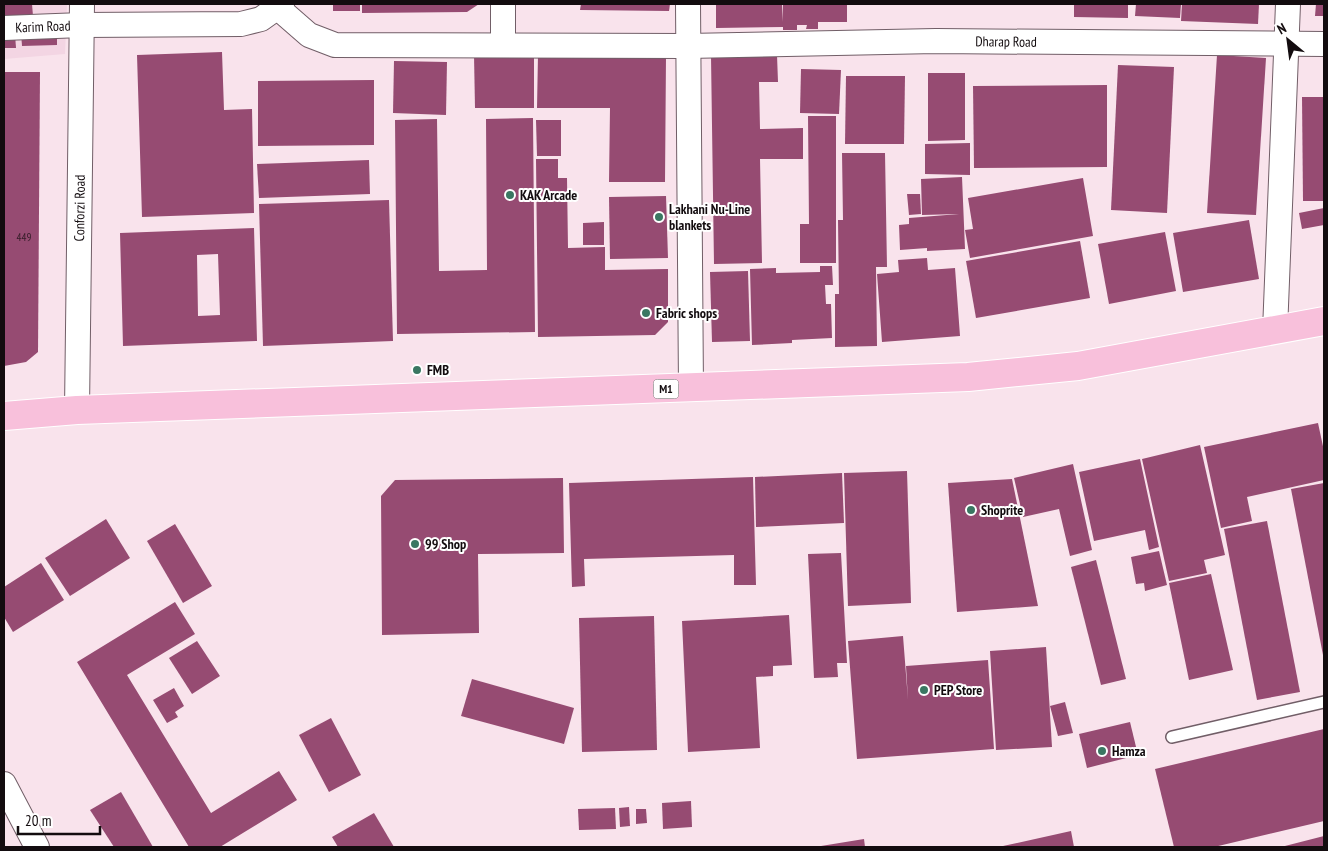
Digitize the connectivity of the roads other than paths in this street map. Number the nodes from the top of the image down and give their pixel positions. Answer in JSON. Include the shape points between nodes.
{"nodes":[{"id":1,"x":503,"y":4,"type":"edge"},
{"id":2,"x":688,"y":4,"type":"edge"},
{"id":3,"x":1288,"y":4,"type":"edge"},
{"id":4,"x":280,"y":6,"type":"edge"},
{"id":5,"x":82,"y":14,"type":"edge"},
{"id":6,"x":4,"y":28,"type":"edge"},
{"id":7,"x":1287,"y":43,"type":"junction"},
{"id":8,"x":1324,"y":44,"type":"edge"},
{"id":9,"x":503,"y":45,"type":"junction"},
{"id":10,"x":687,"y":46,"type":"junction"},
{"id":11,"x":1324,"y":321,"type":"edge"},
{"id":12,"x":1275,"y":331,"type":"junction"},
{"id":13,"x":692,"y":388,"type":"junction"},
{"id":14,"x":77,"y":410,"type":"junction"},
{"id":15,"x":4,"y":416,"type":"edge"},
{"id":16,"x":1324,"y":702,"type":"edge"},
{"id":17,"x":1172,"y":737,"type":"dead end"},
{"id":18,"x":4,"y":784,"type":"edge"},
{"id":19,"x":37,"y":847,"type":"edge"}],
"edges":[{"from":1,"to":9,"type":"street"},
{"from":2,"to":10,"type":"street"},
{"from":3,"to":7,"type":"street"},
{"from":4,"to":5,"type":"street","name":"Karim Road","via":[[261,19],[241,24]]},
{"from":4,"to":9,"type":"street","name":"Dharap Road","via":[[308,35],[335,45]]},
{"from":5,"to":6,"type":"street","name":"Karim Road"},
{"from":5,"to":14,"type":"street","name":"Conforzi Road"},
{"from":7,"to":8,"type":"street","name":"Dharap Road"},
{"from":7,"to":10,"type":"street","name":"Dharap Road","via":[[936,41]]},
{"from":7,"to":12,"type":"street"},
{"from":9,"to":10,"type":"street","name":"Dharap Road"},
{"from":10,"to":13,"type":"street"},
{"from":11,"to":12,"type":"highway","number":"M1"},
{"from":12,"to":13,"type":"highway","number":"M1","via":[[1078,366],[968,377]]},
{"from":13,"to":14,"type":"highway","number":"M1"},
{"from":14,"to":15,"type":"highway","number":"M1"},
{"from":16,"to":17,"type":"lane"},
{"from":18,"to":19,"type":"street"}]}
